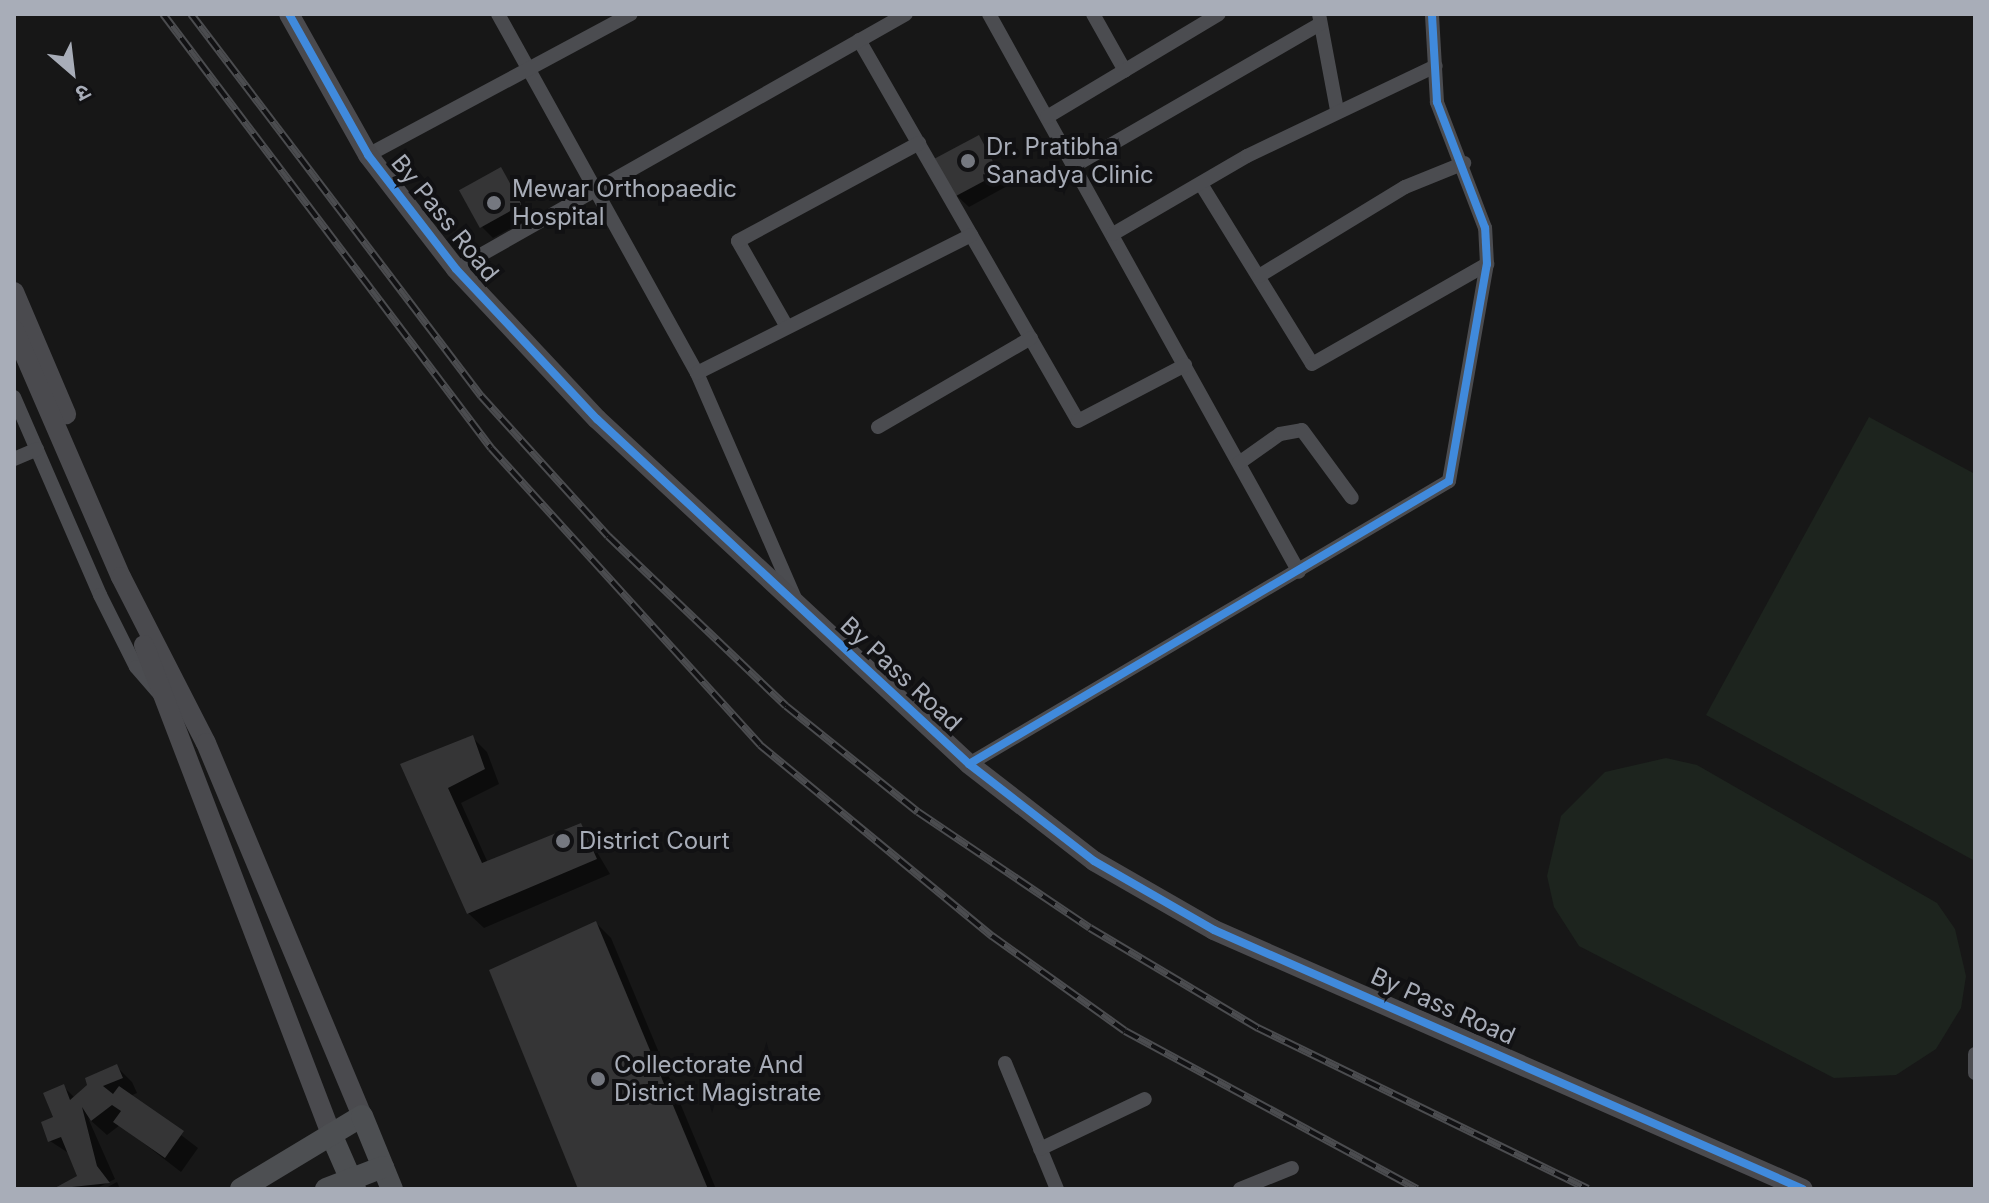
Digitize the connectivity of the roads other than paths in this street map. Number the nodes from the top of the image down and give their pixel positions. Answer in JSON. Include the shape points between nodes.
{"nodes":[{"id":1,"x":289,"y":14,"type":"edge"},
{"id":2,"x":498,"y":14,"type":"edge"},
{"id":3,"x":631,"y":14,"type":"edge"},
{"id":4,"x":906,"y":14,"type":"edge"},
{"id":5,"x":989,"y":14,"type":"edge"},
{"id":6,"x":1093,"y":14,"type":"edge"},
{"id":7,"x":1219,"y":14,"type":"edge"},
{"id":8,"x":1432,"y":14,"type":"edge"},
{"id":9,"x":1320,"y":19,"type":"edge"},
{"id":10,"x":859,"y":40,"type":"junction"},
{"id":11,"x":1436,"y":66,"type":"junction"},
{"id":12,"x":528,"y":70,"type":"junction"},
{"id":13,"x":1125,"y":71,"type":"junction"},
{"id":14,"x":1337,"y":110,"type":"junction"},
{"id":15,"x":1047,"y":117,"type":"junction"},
{"id":16,"x":919,"y":143,"type":"junction"},
{"id":17,"x":368,"y":155,"type":"junction"},
{"id":18,"x":1464,"y":163,"type":"junction"},
{"id":19,"x":1074,"y":166,"type":"junction"},
{"id":20,"x":1201,"y":184,"type":"junction"},
{"id":21,"x":596,"y":190,"type":"junction"},
{"id":22,"x":1113,"y":234,"type":"junction"},
{"id":23,"x":971,"y":235,"type":"junction"},
{"id":24,"x":1487,"y":264,"type":"junction"},
{"id":25,"x":456,"y":269,"type":"junction"},
{"id":26,"x":1259,"y":276,"type":"junction"},
{"id":27,"x":14,"y":292,"type":"edge"},
{"id":28,"x":787,"y":327,"type":"junction"},
{"id":29,"x":14,"y":330,"type":"edge"},
{"id":30,"x":1031,"y":338,"type":"junction"},
{"id":31,"x":1185,"y":365,"type":"junction"},
{"id":32,"x":697,"y":373,"type":"junction"},
{"id":33,"x":14,"y":397,"type":"edge"},
{"id":34,"x":878,"y":427,"type":"dead end"},
{"id":35,"x":37,"y":449,"type":"junction"},
{"id":36,"x":14,"y":459,"type":"edge"},
{"id":37,"x":1239,"y":463,"type":"junction"},
{"id":38,"x":1352,"y":498,"type":"dead end"},
{"id":39,"x":1299,"y":572,"type":"junction"},
{"id":40,"x":121,"y":577,"type":"junction"},
{"id":41,"x":798,"y":606,"type":"junction"},
{"id":42,"x":162,"y":659,"type":"junction"},
{"id":43,"x":161,"y":696,"type":"junction"},
{"id":44,"x":969,"y":764,"type":"junction"},
{"id":45,"x":249,"y":846,"type":"junction"},
{"id":46,"x":225,"y":857,"type":"junction"},
{"id":47,"x":1975,"y":1054,"type":"edge"},
{"id":48,"x":1005,"y":1063,"type":"dead end"},
{"id":49,"x":1975,"y":1073,"type":"edge"},
{"id":50,"x":1145,"y":1099,"type":"dead end"},
{"id":51,"x":362,"y":1116,"type":"junction"},
{"id":52,"x":331,"y":1134,"type":"junction"},
{"id":53,"x":1040,"y":1149,"type":"junction"},
{"id":54,"x":383,"y":1167,"type":"junction"},
{"id":55,"x":1292,"y":1168,"type":"dead end"},
{"id":56,"x":353,"y":1185,"type":"edge"},
{"id":57,"x":241,"y":1189,"type":"edge"},
{"id":58,"x":326,"y":1189,"type":"edge"},
{"id":59,"x":392,"y":1189,"type":"edge"},
{"id":60,"x":1057,"y":1189,"type":"edge"},
{"id":61,"x":1240,"y":1189,"type":"edge"},
{"id":62,"x":1803,"y":1189,"type":"edge"}],
"edges":[{"from":1,"to":17,"type":"street","name":"By Pass Road"},
{"from":2,"to":12,"type":"street"},
{"from":3,"to":12,"type":"street"},
{"from":4,"to":10,"type":"street"},
{"from":5,"to":15,"type":"street"},
{"from":6,"to":13,"type":"street"},
{"from":7,"to":13,"type":"street"},
{"from":8,"to":11,"type":"street"},
{"from":9,"to":14,"type":"street"},
{"from":9,"to":19,"type":"street"},
{"from":10,"to":16,"type":"street"},
{"from":10,"to":21,"type":"street"},
{"from":11,"to":14,"type":"street"},
{"from":11,"to":18,"type":"street","via":[[1437,102]]},
{"from":12,"to":17,"type":"street"},
{"from":12,"to":21,"type":"street"},
{"from":13,"to":15,"type":"street"},
{"from":14,"to":20,"type":"street"},
{"from":15,"to":19,"type":"street"},
{"from":16,"to":23,"type":"street"},
{"from":16,"to":28,"type":"street","via":[[738,241]]},
{"from":17,"to":25,"type":"street","name":"By Pass Road"},
{"from":18,"to":24,"type":"street","via":[[1485,228]]},
{"from":18,"to":26,"type":"street","via":[[1405,187]]},
{"from":19,"to":22,"type":"street"},
{"from":20,"to":22,"type":"street"},
{"from":20,"to":26,"type":"street"},
{"from":21,"to":25,"type":"street"},
{"from":21,"to":32,"type":"street"},
{"from":22,"to":31,"type":"street"},
{"from":23,"to":28,"type":"street"},
{"from":23,"to":30,"type":"street"},
{"from":24,"to":26,"type":"street","via":[[1312,364]]},
{"from":24,"to":39,"type":"street","via":[[1449,481]]},
{"from":25,"to":41,"type":"street","name":"By Pass Road","via":[[597,419]]},
{"from":27,"to":42,"type":"street","via":[[153,619]]},
{"from":28,"to":32,"type":"street"},
{"from":29,"to":40,"type":"street"},
{"from":30,"to":31,"type":"street","via":[[1078,421]]},
{"from":30,"to":34,"type":"street"},
{"from":31,"to":37,"type":"street"},
{"from":32,"to":41,"type":"street"},
{"from":33,"to":35,"type":"street"},
{"from":35,"to":36,"type":"street"},
{"from":35,"to":43,"type":"street","via":[[136,667]]},
{"from":37,"to":38,"type":"street","via":[[1280,434],[1302,430]]},
{"from":37,"to":39,"type":"street"},
{"from":39,"to":44,"type":"street"},
{"from":40,"to":42,"type":"street"},
{"from":40,"to":43,"type":"street"},
{"from":41,"to":44,"type":"street","name":"By Pass Road"},
{"from":42,"to":45,"type":"street"},
{"from":43,"to":46,"type":"street"},
{"from":44,"to":62,"type":"street","name":"By Pass Road","via":[[1094,861],[1214,930]]},
{"from":45,"to":46,"type":"street"},
{"from":45,"to":51,"type":"street"},
{"from":46,"to":52,"type":"street"},
{"from":47,"to":49,"type":"street"},
{"from":48,"to":53,"type":"street"},
{"from":50,"to":53,"type":"street"},
{"from":51,"to":52,"type":"main road"},
{"from":51,"to":54,"type":"main road"},
{"from":52,"to":56,"type":"main road"},
{"from":52,"to":57,"type":"main road"},
{"from":53,"to":60,"type":"street"},
{"from":54,"to":56,"type":"main road"},
{"from":54,"to":59,"type":"main road"},
{"from":55,"to":61,"type":"street"},
{"from":56,"to":58,"type":"main road"}]}
